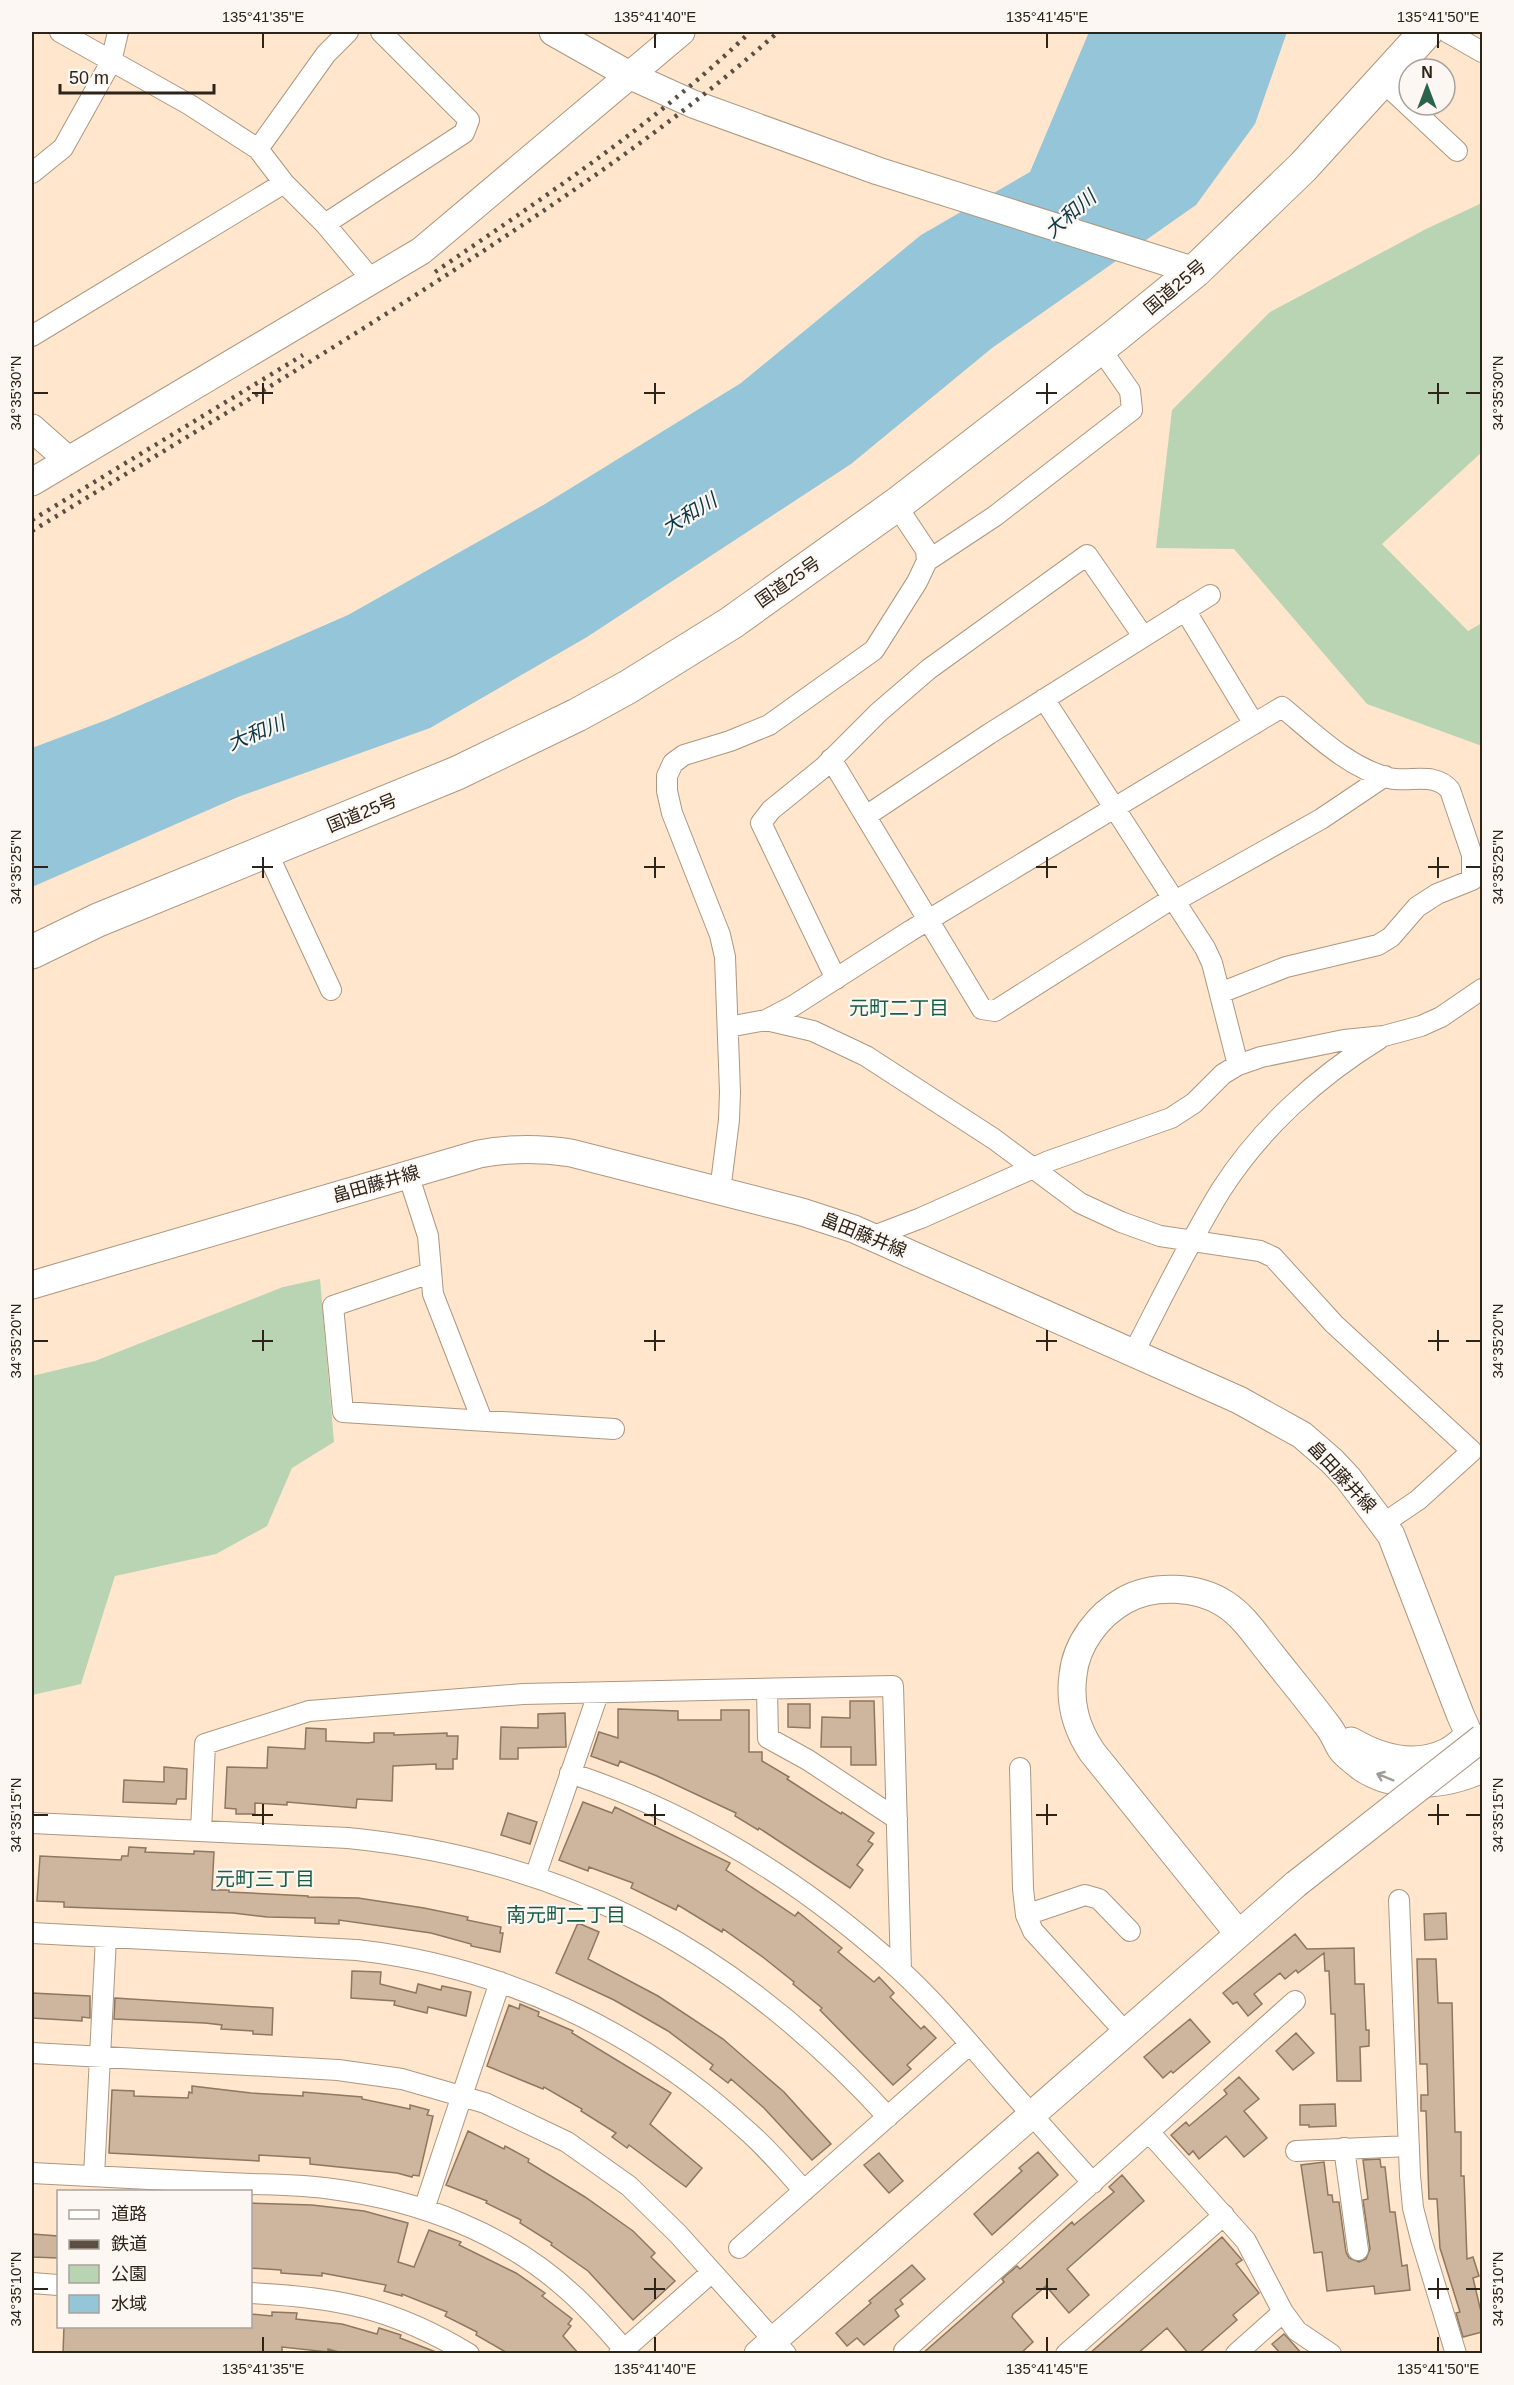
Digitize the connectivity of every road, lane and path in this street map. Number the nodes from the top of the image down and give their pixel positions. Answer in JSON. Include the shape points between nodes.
{"nodes":[{"id":1,"x":60,"y":32,"type":"edge"},
{"id":2,"x":118,"y":32,"type":"edge"},
{"id":3,"x":348,"y":32,"type":"edge"},
{"id":4,"x":381,"y":32,"type":"edge"},
{"id":5,"x":553,"y":32,"type":"edge"},
{"id":6,"x":681,"y":32,"type":"edge"},
{"id":7,"x":1426,"y":32,"type":"edge"},
{"id":8,"x":1447,"y":32,"type":"edge"},
{"id":9,"x":1482,"y":52,"type":"edge"},
{"id":10,"x":111,"y":62,"type":"junction"},
{"id":11,"x":631,"y":76,"type":"junction"},
{"id":12,"x":1381,"y":80,"type":"junction"},
{"id":13,"x":258,"y":149,"type":"junction"},
{"id":14,"x":1457,"y":151,"type":"dead end"},
{"id":15,"x":32,"y":173,"type":"edge"},
{"id":16,"x":284,"y":183,"type":"junction"},
{"id":17,"x":325,"y":224,"type":"junction"},
{"id":18,"x":1195,"y":271,"type":"junction"},
{"id":19,"x":372,"y":280,"type":"junction"},
{"id":20,"x":32,"y":336,"type":"edge"},
{"id":21,"x":1100,"y":348,"type":"junction"},
{"id":22,"x":32,"y":428,"type":"edge"},
{"id":23,"x":68,"y":460,"type":"junction"},
{"id":24,"x":32,"y":482,"type":"edge"},
{"id":25,"x":896,"y":505,"type":"junction"},
{"id":26,"x":927,"y":561,"type":"junction"},
{"id":27,"x":1210,"y":595,"type":"dead end"},
{"id":28,"x":1185,"y":610,"type":"junction"},
{"id":29,"x":1143,"y":636,"type":"junction"},
{"id":30,"x":1044,"y":699,"type":"junction"},
{"id":31,"x":1254,"y":724,"type":"junction"},
{"id":32,"x":831,"y":759,"type":"junction"},
{"id":33,"x":1385,"y":776,"type":"junction"},
{"id":34,"x":1115,"y":808,"type":"junction"},
{"id":35,"x":866,"y":816,"type":"junction"},
{"id":36,"x":267,"y":852,"type":"junction"},
{"id":37,"x":1174,"y":900,"type":"junction"},
{"id":38,"x":929,"y":921,"type":"junction"},
{"id":39,"x":32,"y":952,"type":"edge"},
{"id":40,"x":836,"y":979,"type":"junction"},
{"id":41,"x":1482,"y":989,"type":"edge"},
{"id":42,"x":331,"y":990,"type":"dead end"},
{"id":43,"x":1220,"y":993,"type":"junction"},
{"id":44,"x":766,"y":1020,"type":"junction"},
{"id":45,"x":728,"y":1027,"type":"junction"},
{"id":46,"x":1384,"y":1036,"type":"junction"},
{"id":47,"x":1238,"y":1065,"type":"junction"},
{"id":48,"x":1033,"y":1168,"type":"junction"},
{"id":49,"x":408,"y":1174,"type":"junction"},
{"id":50,"x":720,"y":1191,"type":"junction"},
{"id":51,"x":871,"y":1237,"type":"junction"},
{"id":52,"x":1192,"y":1241,"type":"junction"},
{"id":53,"x":430,"y":1273,"type":"junction"},
{"id":54,"x":32,"y":1285,"type":"edge"},
{"id":55,"x":1134,"y":1352,"type":"junction"},
{"id":56,"x":482,"y":1420,"type":"junction"},
{"id":57,"x":614,"y":1429,"type":"dead end"},
{"id":58,"x":1384,"y":1523,"type":"junction"},
{"id":59,"x":767,"y":1690,"type":"junction"},
{"id":60,"x":597,"y":1694,"type":"junction"},
{"id":61,"x":1330,"y":1728,"type":"junction"},
{"id":62,"x":1478,"y":1733,"type":"edge"},
{"id":63,"x":1482,"y":1764,"type":"edge"},
{"id":64,"x":1020,"y":1768,"type":"dead end"},
{"id":65,"x":1482,"y":1769,"type":"edge"},
{"id":66,"x":570,"y":1773,"type":"junction"},
{"id":67,"x":897,"y":1819,"type":"junction"},
{"id":68,"x":32,"y":1823,"type":"edge"},
{"id":69,"x":201,"y":1831,"type":"junction"},
{"id":70,"x":535,"y":1877,"type":"junction"},
{"id":71,"x":1399,"y":1900,"type":"dead end"},
{"id":72,"x":1026,"y":1915,"type":"junction"},
{"id":73,"x":1130,"y":1931,"type":"dead end"},
{"id":74,"x":32,"y":1933,"type":"edge"},
{"id":75,"x":1238,"y":1934,"type":"junction"},
{"id":76,"x":106,"y":1936,"type":"junction"},
{"id":77,"x":901,"y":1971,"type":"junction"},
{"id":78,"x":500,"y":1982,"type":"junction"},
{"id":79,"x":1295,"y":2001,"type":"dead end"},
{"id":80,"x":1125,"y":2032,"type":"junction"},
{"id":81,"x":970,"y":2044,"type":"junction"},
{"id":82,"x":32,"y":2053,"type":"edge"},
{"id":83,"x":99,"y":2057,"type":"junction"},
{"id":84,"x":463,"y":2096,"type":"junction"},
{"id":85,"x":1031,"y":2114,"type":"junction"},
{"id":86,"x":888,"y":2117,"type":"junction"},
{"id":87,"x":1149,"y":2132,"type":"junction"},
{"id":88,"x":1409,"y":2146,"type":"junction"},
{"id":89,"x":1344,"y":2148,"type":"junction"},
{"id":90,"x":1296,"y":2151,"type":"dead end"},
{"id":91,"x":32,"y":2173,"type":"edge"},
{"id":92,"x":94,"y":2176,"type":"junction"},
{"id":93,"x":1093,"y":2182,"type":"junction"},
{"id":94,"x":804,"y":2191,"type":"junction"},
{"id":95,"x":424,"y":2209,"type":"junction"},
{"id":96,"x":1224,"y":2215,"type":"junction"},
{"id":97,"x":739,"y":2248,"type":"dead end"},
{"id":98,"x":1358,"y":2250,"type":"dead end"},
{"id":99,"x":712,"y":2272,"type":"junction"},
{"id":100,"x":32,"y":2283,"type":"edge"},
{"id":101,"x":57,"y":2284,"type":"edge"},
{"id":102,"x":252,"y":2294,"type":"edge"},
{"id":103,"x":1283,"y":2312,"type":"junction"},
{"id":104,"x":773,"y":2349,"type":"edge"},
{"id":105,"x":621,"y":2351,"type":"edge"},
{"id":106,"x":469,"y":2354,"type":"edge"},
{"id":107,"x":907,"y":2354,"type":"edge"},
{"id":108,"x":1066,"y":2354,"type":"edge"},
{"id":109,"x":1236,"y":2354,"type":"edge"},
{"id":110,"x":1330,"y":2354,"type":"edge"},
{"id":111,"x":1456,"y":2354,"type":"edge"}],
"edges":[{"from":1,"to":10,"type":"street"},
{"from":2,"to":10,"type":"street"},
{"from":3,"to":13,"type":"street","via":[[326,54]]},
{"from":4,"to":17,"type":"street","via":[[469,120],[464,134]]},
{"from":5,"to":11,"type":"street"},
{"from":6,"to":11,"type":"street"},
{"from":7,"to":12,"type":"highway","name":"国道25号"},
{"from":8,"to":9,"type":"street"},
{"from":10,"to":13,"type":"street","via":[[190,105]]},
{"from":10,"to":15,"type":"street","via":[[63,148]]},
{"from":11,"to":18,"type":"street","via":[[693,104],[878,171]]},
{"from":11,"to":19,"type":"street","via":[[422,251]]},
{"from":12,"to":14,"type":"street"},
{"from":12,"to":18,"type":"highway","name":"国道25号","via":[[1303,166]]},
{"from":13,"to":16,"type":"street"},
{"from":16,"to":17,"type":"street"},
{"from":16,"to":20,"type":"street"},
{"from":17,"to":19,"type":"street"},
{"from":18,"to":21,"type":"highway","name":"国道25号"},
{"from":19,"to":23,"type":"street"},
{"from":21,"to":25,"type":"highway","name":"国道25号"},
{"from":21,"to":26,"type":"street","via":[[1130,391],[1132,410],[995,516]]},
{"from":22,"to":23,"type":"street"},
{"from":23,"to":24,"type":"street"},
{"from":25,"to":26,"type":"street","via":[[926,550]]},
{"from":25,"to":36,"type":"highway","name":"国道25号","via":[[731,623],[628,687],[457,773]]},
{"from":26,"to":45,"type":"street","via":[[874,650],[769,725],[684,755],[673,763],[667,776],[672,813],[720,935],[725,957]]},
{"from":27,"to":28,"type":"street"},
{"from":28,"to":29,"type":"street"},
{"from":28,"to":31,"type":"street"},
{"from":29,"to":30,"type":"street"},
{"from":29,"to":32,"type":"street","via":[[1087,555],[929,669]]},
{"from":30,"to":34,"type":"street"},
{"from":30,"to":35,"type":"street"},
{"from":31,"to":33,"type":"street","via":[[1282,707],[1349,761]]},
{"from":31,"to":34,"type":"street"},
{"from":32,"to":35,"type":"street"},
{"from":32,"to":40,"type":"street","via":[[761,823]]},
{"from":33,"to":37,"type":"street","via":[[1311,825]]},
{"from":33,"to":43,"type":"street","via":[[1432,778],[1450,790],[1472,855],[1472,880],[1437,894],[1418,907],[1391,937],[1378,945],[1286,967]]},
{"from":34,"to":37,"type":"street"},
{"from":34,"to":38,"type":"street"},
{"from":35,"to":38,"type":"street"},
{"from":36,"to":39,"type":"highway","name":"国道25号","via":[[98,920]]},
{"from":36,"to":42,"type":"street"},
{"from":37,"to":38,"type":"street","via":[[995,1011],[982,1009]]},
{"from":37,"to":43,"type":"street","via":[[1209,956]]},
{"from":38,"to":40,"type":"street"},
{"from":40,"to":44,"type":"street"},
{"from":41,"to":46,"type":"street","via":[[1441,1017]]},
{"from":43,"to":47,"type":"street"},
{"from":44,"to":45,"type":"street"},
{"from":44,"to":48,"type":"street","via":[[813,1031],[866,1056],[994,1138]]},
{"from":45,"to":50,"type":"street","via":[[729,1120]]},
{"from":46,"to":47,"type":"street","via":[[1344,1040]]},
{"from":46,"to":52,"type":"street","via":[[1347,1059],[1273,1123],[1222,1189]]},
{"from":47,"to":48,"type":"street","via":[[1171,1118]]},
{"from":48,"to":51,"type":"street"},
{"from":48,"to":52,"type":"street","via":[[1080,1203],[1121,1222],[1160,1236]]},
{"from":49,"to":50,"type":"street","name":"畠田藤井線","via":[[488,1152],[550,1150]]},
{"from":49,"to":53,"type":"street","via":[[428,1236]]},
{"from":49,"to":54,"type":"street","name":"畠田藤井線"},
{"from":50,"to":51,"type":"street","name":"畠田藤井線","via":[[802,1212]]},
{"from":51,"to":55,"type":"street","name":"畠田藤井線"},
{"from":52,"to":55,"type":"street"},
{"from":52,"to":58,"type":"street","via":[[1260,1251],[1273,1257],[1334,1324],[1472,1451],[1418,1500]]},
{"from":53,"to":56,"type":"street","via":[[433,1294]]},
{"from":53,"to":56,"type":"street","via":[[333,1306],[343,1412]]},
{"from":55,"to":58,"type":"street","name":"畠田藤井線","via":[[1239,1400],[1302,1435],[1332,1461]]},
{"from":56,"to":57,"type":"street"},
{"from":58,"to":62,"type":"street","name":"畠田藤井線"},
{"from":59,"to":60,"type":"street"},
{"from":59,"to":67,"type":"street","via":[[768,1738]]},
{"from":59,"to":67,"type":"street","via":[[894,1686]]},
{"from":60,"to":66,"type":"street"},
{"from":60,"to":69,"type":"street","via":[[523,1694],[309,1711],[205,1744]]},
{"from":61,"to":62,"type":"street","via":[[1362,1747],[1400,1760],[1422,1760],[1446,1752]]},
{"from":65,"to":61,"type":"street","one_way":true,"via":[[1446,1781],[1392,1781],[1362,1768],[1342,1750]]},
{"from":61,"to":75,"type":"street","via":[[1240,1617],[1225,1604],[1198,1593],[1166,1589],[1137,1593],[1101,1618],[1077,1654],[1072,1700],[1085,1741]]},
{"from":62,"to":63,"type":"street","name":"畠田藤井線"},
{"from":62,"to":75,"type":"street","bridge":true},
{"from":64,"to":72,"type":"street"},
{"from":66,"to":70,"type":"street"},
{"from":66,"to":77,"type":"street","via":[[647,1801],[723,1839],[809,1894]]},
{"from":67,"to":77,"type":"street"},
{"from":68,"to":69,"type":"street"},
{"from":69,"to":70,"type":"street","via":[[392,1842],[480,1860]]},
{"from":70,"to":86,"type":"street","via":[[596,1899],[634,1918],[725,1973],[803,2032]]},
{"from":71,"to":88,"type":"street"},
{"from":72,"to":73,"type":"street","via":[[1084,1895],[1099,1899]]},
{"from":72,"to":80,"type":"street","via":[[1033,1931]]},
{"from":74,"to":76,"type":"street"},
{"from":75,"to":80,"type":"street"},
{"from":76,"to":78,"type":"street","via":[[366,1951],[435,1963]]},
{"from":76,"to":83,"type":"street"},
{"from":77,"to":81,"type":"street"},
{"from":78,"to":84,"type":"street"},
{"from":78,"to":94,"type":"street","via":[[594,2021],[671,2069],[745,2129]]},
{"from":79,"to":87,"type":"street"},
{"from":80,"to":85,"type":"street"},
{"from":81,"to":85,"type":"street"},
{"from":81,"to":86,"type":"street"},
{"from":82,"to":83,"type":"street"},
{"from":83,"to":84,"type":"street","via":[[338,2070],[402,2079]]},
{"from":83,"to":92,"type":"street"},
{"from":84,"to":95,"type":"street"},
{"from":84,"to":99,"type":"street","via":[[540,2128],[597,2161],[653,2209]]},
{"from":85,"to":93,"type":"street"},
{"from":85,"to":104,"type":"street"},
{"from":86,"to":94,"type":"street"},
{"from":87,"to":93,"type":"street"},
{"from":87,"to":96,"type":"street"},
{"from":88,"to":89,"type":"street"},
{"from":88,"to":111,"type":"street","via":[[1413,2208]]},
{"from":89,"to":90,"type":"street"},
{"from":89,"to":98,"type":"street"},
{"from":91,"to":92,"type":"street"},
{"from":92,"to":95,"type":"street","via":[[329,2188]]},
{"from":93,"to":107,"type":"street","via":[[904,2351]]},
{"from":94,"to":97,"type":"street"},
{"from":95,"to":105,"type":"street","via":[[462,2223],[543,2271],[589,2311]]},
{"from":96,"to":103,"type":"street","via":[[1246,2241]]},
{"from":96,"to":108,"type":"street"},
{"from":99,"to":104,"type":"street"},
{"from":99,"to":105,"type":"street"},
{"from":100,"to":101,"type":"street"},
{"from":102,"to":106,"type":"street","via":[[356,2304],[410,2322]]},
{"from":103,"to":109,"type":"street"},
{"from":103,"to":110,"type":"street","via":[[1297,2331]]}]}
